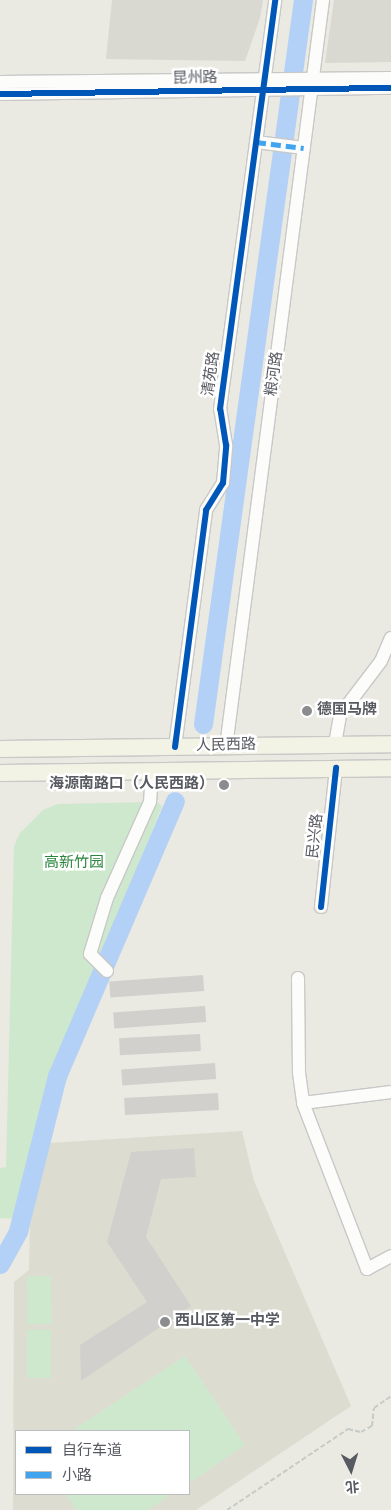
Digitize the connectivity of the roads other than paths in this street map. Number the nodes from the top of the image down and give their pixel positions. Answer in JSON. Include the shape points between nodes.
{"nodes":[{"id":1,"x":275,"y":0,"type":"edge"},
{"id":2,"x":323,"y":0,"type":"edge"},
{"id":3,"x":391,"y":78,"type":"edge"},
{"id":4,"x":0,"y":82,"type":"edge"},
{"id":5,"x":312,"y":85,"type":"junction"},
{"id":6,"x":264,"y":86,"type":"junction"},
{"id":7,"x":391,"y":88,"type":"edge"},
{"id":8,"x":0,"y":94,"type":"edge"},
{"id":9,"x":256,"y":142,"type":"junction"},
{"id":10,"x":304,"y":148,"type":"junction"},
{"id":11,"x":391,"y":638,"type":"edge"},
{"id":12,"x":335,"y":744,"type":"junction"},
{"id":13,"x":391,"y":744,"type":"edge"},
{"id":14,"x":175,"y":747,"type":"junction"},
{"id":15,"x":226,"y":747,"type":"junction"},
{"id":16,"x":0,"y":749,"type":"edge"},
{"id":17,"x":336,"y":768,"type":"junction"},
{"id":18,"x":391,"y":768,"type":"edge"},
{"id":19,"x":152,"y":771,"type":"junction"},
{"id":20,"x":0,"y":773,"type":"edge"},
{"id":21,"x":321,"y":907,"type":"dead end"},
{"id":22,"x":107,"y":971,"type":"dead end"},
{"id":23,"x":298,"y":978,"type":"dead end"},
{"id":24,"x":391,"y":1092,"type":"edge"},
{"id":25,"x":303,"y":1103,"type":"junction"},
{"id":26,"x":391,"y":1256,"type":"edge"}],
"edges":[{"from":1,"to":6,"type":"street","name":"清苑路"},
{"from":2,"to":5,"type":"street","name":"粮河路"},
{"from":3,"to":5,"type":"street","name":"昆州路"},
{"from":4,"to":6,"type":"street","name":"昆州路"},
{"from":5,"to":6,"type":"street","name":"昆州路"},
{"from":5,"to":7,"type":"street","name":"昆州路"},
{"from":5,"to":10,"type":"street","name":"粮河路"},
{"from":6,"to":8,"type":"street","name":"昆州路"},
{"from":6,"to":9,"type":"street","name":"清苑路"},
{"from":9,"to":10,"type":"street"},
{"from":9,"to":14,"type":"street","name":"清苑路","via":[[220,409],[226,445],[223,483],[206,510]]},
{"from":10,"to":15,"type":"street","name":"粮河路"},
{"from":11,"to":12,"type":"street","via":[[381,661],[340,715]]},
{"from":12,"to":13,"type":"main road","name":"人民西路"},
{"from":12,"to":15,"type":"main road","name":"人民西路"},
{"from":14,"to":15,"type":"main road","name":"人民西路"},
{"from":14,"to":16,"type":"main road","name":"人民西路"},
{"from":17,"to":18,"type":"main road","name":"人民西路"},
{"from":17,"to":19,"type":"main road","name":"人民西路"},
{"from":17,"to":21,"type":"street","name":"民兴路"},
{"from":19,"to":20,"type":"main road","name":"人民西路"},
{"from":19,"to":22,"type":"street","via":[[150,802],[107,898],[90,954]]},
{"from":23,"to":25,"type":"street","via":[[299,1073]]},
{"from":24,"to":25,"type":"street"},
{"from":25,"to":26,"type":"street","via":[[367,1269]]}]}
